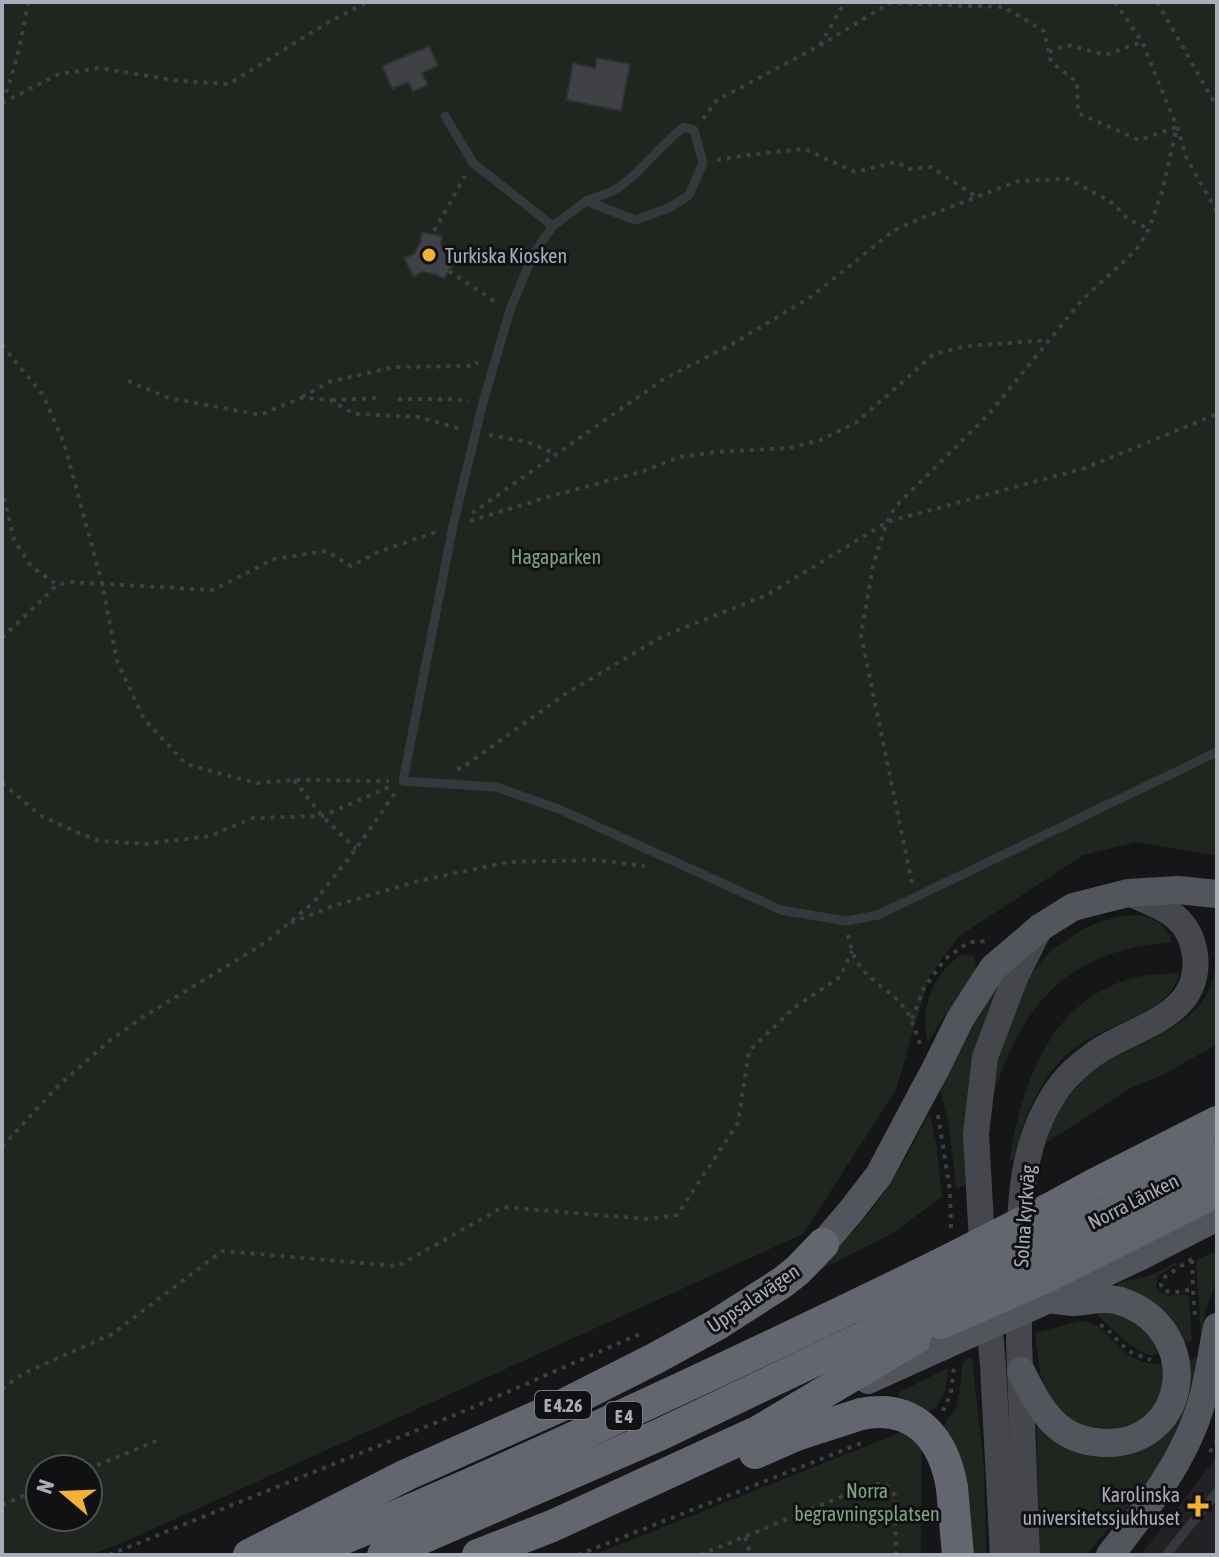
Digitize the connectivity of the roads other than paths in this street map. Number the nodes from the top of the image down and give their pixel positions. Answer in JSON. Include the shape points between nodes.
{"nodes":[{"id":1,"x":445,"y":116,"type":"dead end"},
{"id":2,"x":586,"y":201,"type":"junction"},
{"id":3,"x":553,"y":226,"type":"junction"},
{"id":4,"x":1217,"y":752,"type":"edge"},
{"id":5,"x":1128,"y":893,"type":"junction"},
{"id":6,"x":1217,"y":894,"type":"edge"},
{"id":7,"x":1041,"y":927,"type":"junction"},
{"id":8,"x":1217,"y":1097,"type":"edge"},
{"id":9,"x":1217,"y":1122,"type":"edge"},
{"id":10,"x":1217,"y":1157,"type":"edge"},
{"id":11,"x":1093,"y":1185,"type":"junction"},
{"id":12,"x":1217,"y":1191,"type":"edge"},
{"id":13,"x":1217,"y":1217,"type":"edge"},
{"id":14,"x":823,"y":1244,"type":"joint"},
{"id":15,"x":1049,"y":1288,"type":"junction"},
{"id":16,"x":941,"y":1323,"type":"junction"},
{"id":17,"x":1206,"y":1324,"type":"edge"},
{"id":18,"x":1021,"y":1371,"type":"junction"},
{"id":19,"x":1217,"y":1492,"type":"edge"},
{"id":20,"x":552,"y":1526,"type":"junction"},
{"id":21,"x":249,"y":1555,"type":"edge"},
{"id":22,"x":304,"y":1555,"type":"edge"},
{"id":23,"x":383,"y":1555,"type":"edge"},
{"id":24,"x":478,"y":1555,"type":"edge"},
{"id":25,"x":958,"y":1555,"type":"edge"},
{"id":26,"x":1003,"y":1555,"type":"edge"},
{"id":27,"x":1027,"y":1555,"type":"edge"},
{"id":28,"x":1110,"y":1555,"type":"edge"},
{"id":29,"x":1166,"y":1555,"type":"edge"}],
"edges":[{"from":1,"to":3,"type":"lane","via":[[473,163]]},
{"from":2,"to":2,"type":"lane","via":[[635,220],[689,195],[703,163],[694,130],[684,127],[620,188]]},
{"from":2,"to":3,"type":"lane"},
{"from":3,"to":4,"type":"lane","via":[[534,253],[511,307],[483,402],[403,781],[496,787],[559,809],[781,910],[846,921],[878,915]]},
{"from":5,"to":6,"type":"main road","name":"Uppsalavägen","number":"E 4.26"},
{"from":5,"to":7,"type":"main road","name":"Uppsalavägen","number":"E 4.26","via":[[1073,907]]},
{"from":5,"to":18,"type":"street","name":"Solna kyrkväg","via":[[1178,918],[1194,945],[1197,969],[1180,1005],[1094,1054],[1063,1082],[1041,1116],[1026,1158],[1020,1208]]},
{"from":7,"to":14,"type":"main road","name":"Uppsalavägen","number":"E 4.26","via":[[993,968],[927,1071],[879,1175]]},
{"from":7,"to":26,"type":"street","name":"Solna kyrkväg","via":[[985,1057],[976,1134]]},
{"from":8,"to":11,"type":"highway"},
{"from":9,"to":11,"type":"highway","name":"Norra Länken","number":"E 4"},
{"from":10,"to":16,"type":"highway","name":"Norra Länken","number":"E 4","bridge":true,"via":[[1048,1244]]},
{"from":11,"to":22,"type":"highway","name":"Norra Länken","number":"E 4","bridge":true,"via":[[646,1406]]},
{"from":12,"to":15,"type":"highway"},
{"from":13,"to":15,"type":"main road","via":[[1152,1251]]},
{"from":14,"to":21,"type":"highway","name":"Uppsalavägen","number":"E 4.26","via":[[783,1282],[654,1359]]},
{"from":15,"to":16,"type":"highway","bridge":true},
{"from":15,"to":18,"type":"main road","via":[[1072,1302],[1113,1299],[1151,1317],[1175,1356],[1172,1401],[1154,1426],[1133,1439],[1085,1441],[1055,1424]]},
{"from":16,"to":20,"type":"highway","via":[[759,1431]]},
{"from":16,"to":23,"type":"highway","number":"E 4","via":[[858,1340],[659,1435]]},
{"from":17,"to":28,"type":"main road","via":[[1202,1402],[1180,1456]]},
{"from":18,"to":27,"type":"street","name":"Solna kyrkväg"},
{"from":19,"to":29,"type":"lane"},
{"from":20,"to":24,"type":"highway"},
{"from":20,"to":25,"type":"highway","bridge":true,"via":[[796,1435],[863,1428],[876,1412],[924,1428],[943,1454]]}]}
